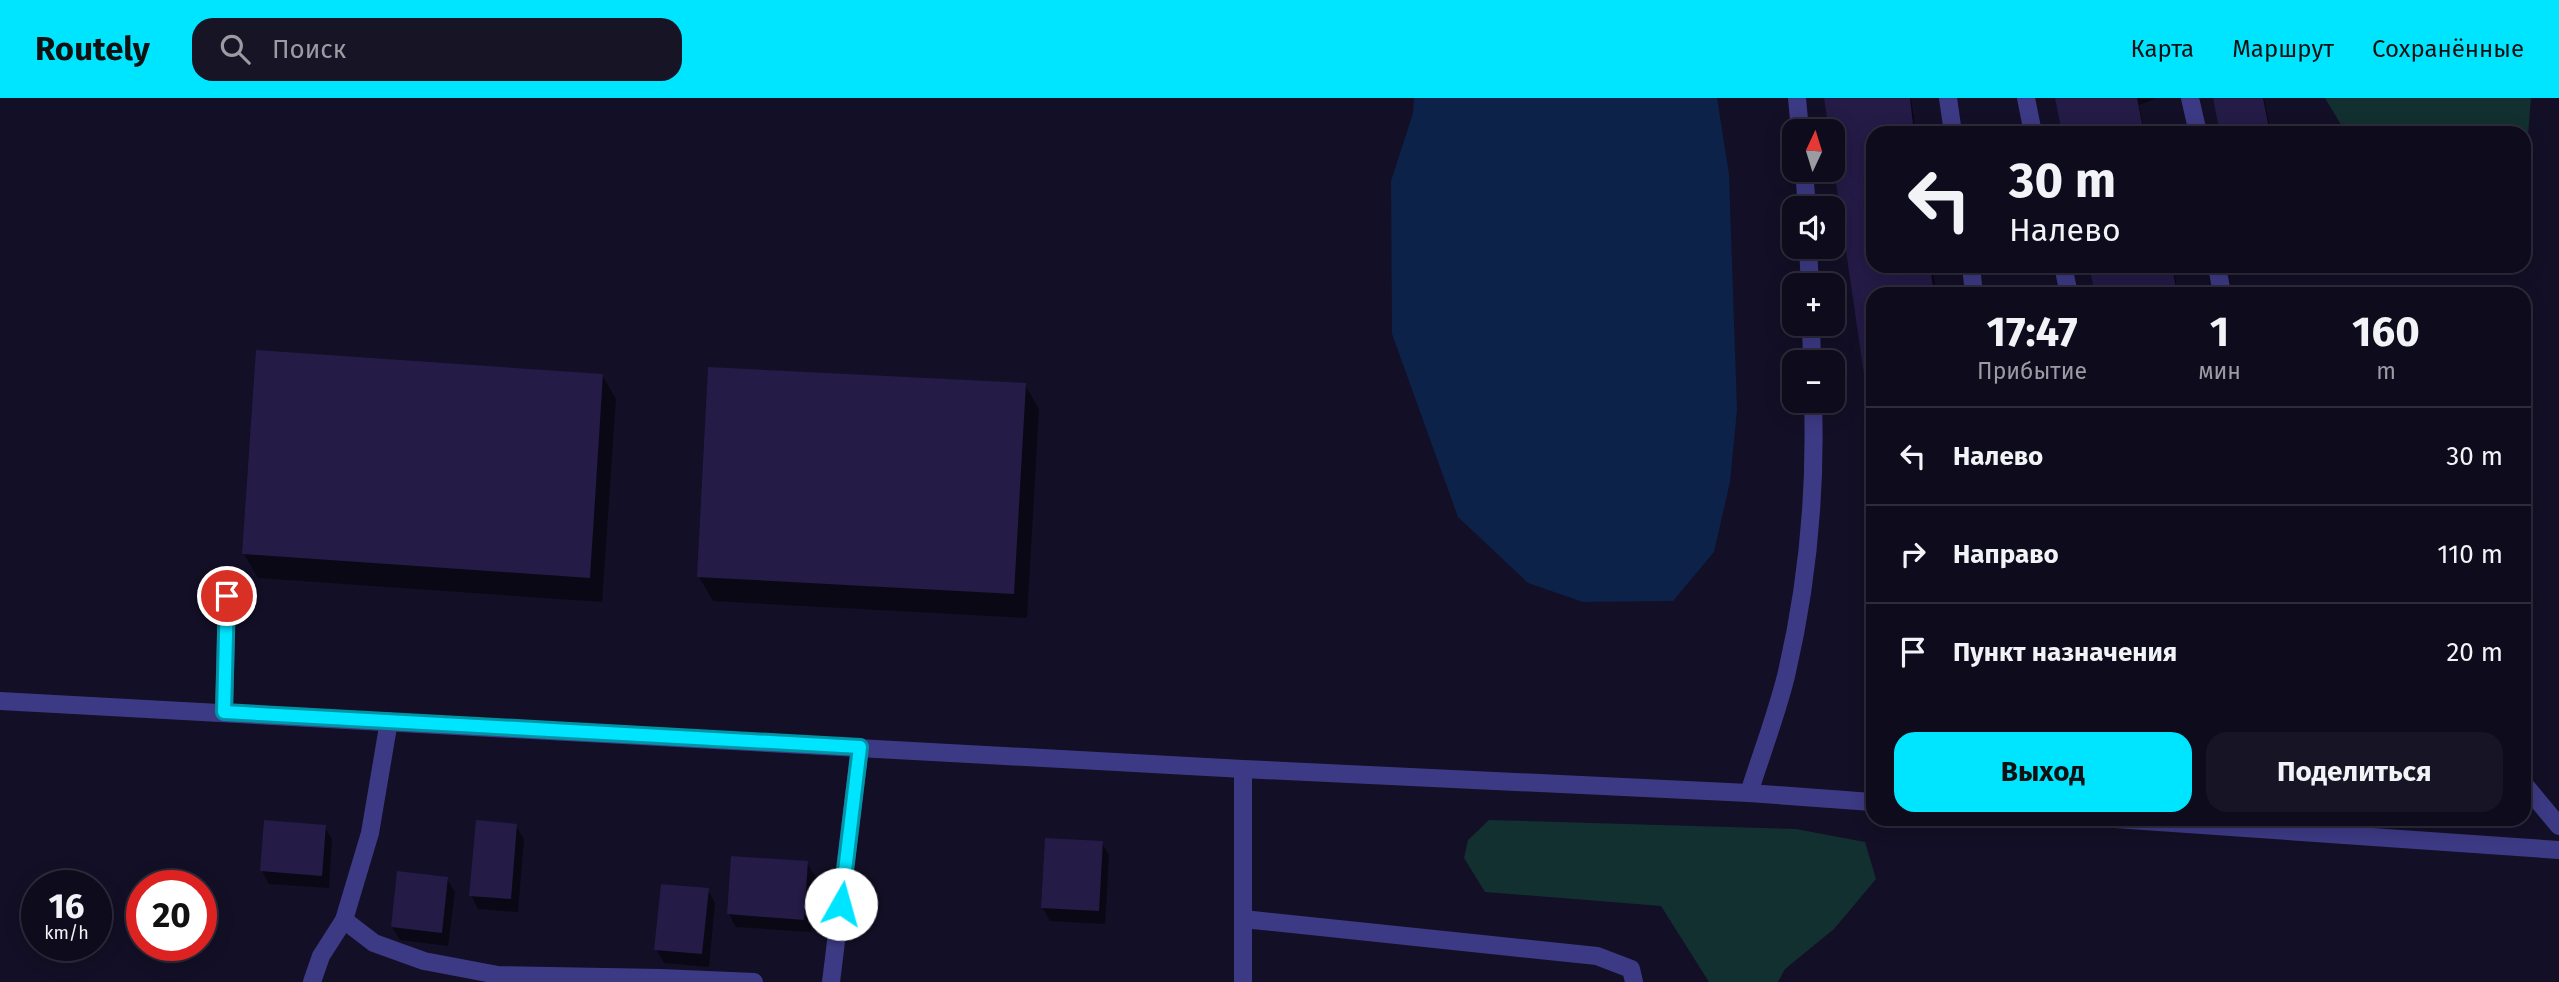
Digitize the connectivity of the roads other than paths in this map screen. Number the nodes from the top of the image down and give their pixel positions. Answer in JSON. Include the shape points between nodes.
{"nodes":[{"id":1,"x":1797,"y":98,"type":"edge"},
{"id":2,"x":1948,"y":98,"type":"edge"},
{"id":3,"x":2026,"y":98,"type":"edge"},
{"id":4,"x":2190,"y":98,"type":"edge"},
{"id":5,"x":1799,"y":119,"type":"edge"},
{"id":6,"x":1953,"y":126,"type":"edge"},
{"id":7,"x":2032,"y":126,"type":"edge"},
{"id":8,"x":2196,"y":126,"type":"edge"},
{"id":9,"x":1814,"y":413,"type":"edge"},
{"id":10,"x":227,"y":596,"type":"dead end"},
{"id":11,"x":0,"y":701,"type":"edge"},
{"id":12,"x":224,"y":712,"type":"junction"},
{"id":13,"x":389,"y":721,"type":"junction"},
{"id":14,"x":860,"y":747,"type":"junction"},
{"id":15,"x":1243,"y":769,"type":"junction"},
{"id":16,"x":2531,"y":792,"type":"edge"},
{"id":17,"x":1749,"y":793,"type":"junction"},
{"id":18,"x":1866,"y":802,"type":"edge"},
{"id":19,"x":2251,"y":826,"type":"edge"},
{"id":20,"x":2559,"y":826,"type":"edge"},
{"id":21,"x":2559,"y":850,"type":"edge"},
{"id":22,"x":1243,"y":919,"type":"junction"},
{"id":23,"x":344,"y":920,"type":"junction"},
{"id":24,"x":312,"y":982,"type":"edge"},
{"id":25,"x":754,"y":982,"type":"edge"},
{"id":26,"x":831,"y":982,"type":"edge"},
{"id":27,"x":1243,"y":982,"type":"edge"},
{"id":28,"x":1634,"y":982,"type":"edge"}],
"edges":[{"from":1,"to":5,"type":"street"},
{"from":2,"to":6,"type":"street"},
{"from":3,"to":7,"type":"street"},
{"from":4,"to":8,"type":"street"},
{"from":9,"to":17,"type":"street","via":[[1805,574],[1786,677]]},
{"from":10,"to":12,"type":"street"},
{"from":11,"to":12,"type":"street"},
{"from":12,"to":13,"type":"street"},
{"from":13,"to":14,"type":"street"},
{"from":13,"to":23,"type":"street","via":[[370,833]]},
{"from":14,"to":15,"type":"street"},
{"from":14,"to":26,"type":"street"},
{"from":15,"to":17,"type":"street"},
{"from":15,"to":22,"type":"street"},
{"from":16,"to":20,"type":"street"},
{"from":17,"to":18,"type":"street"},
{"from":19,"to":21,"type":"street"},
{"from":22,"to":27,"type":"street"},
{"from":22,"to":28,"type":"street","via":[[1597,956],[1631,969]]},
{"from":23,"to":24,"type":"street","via":[[321,956]]},
{"from":23,"to":25,"type":"street","via":[[374,943],[424,961],[498,975]]}]}
